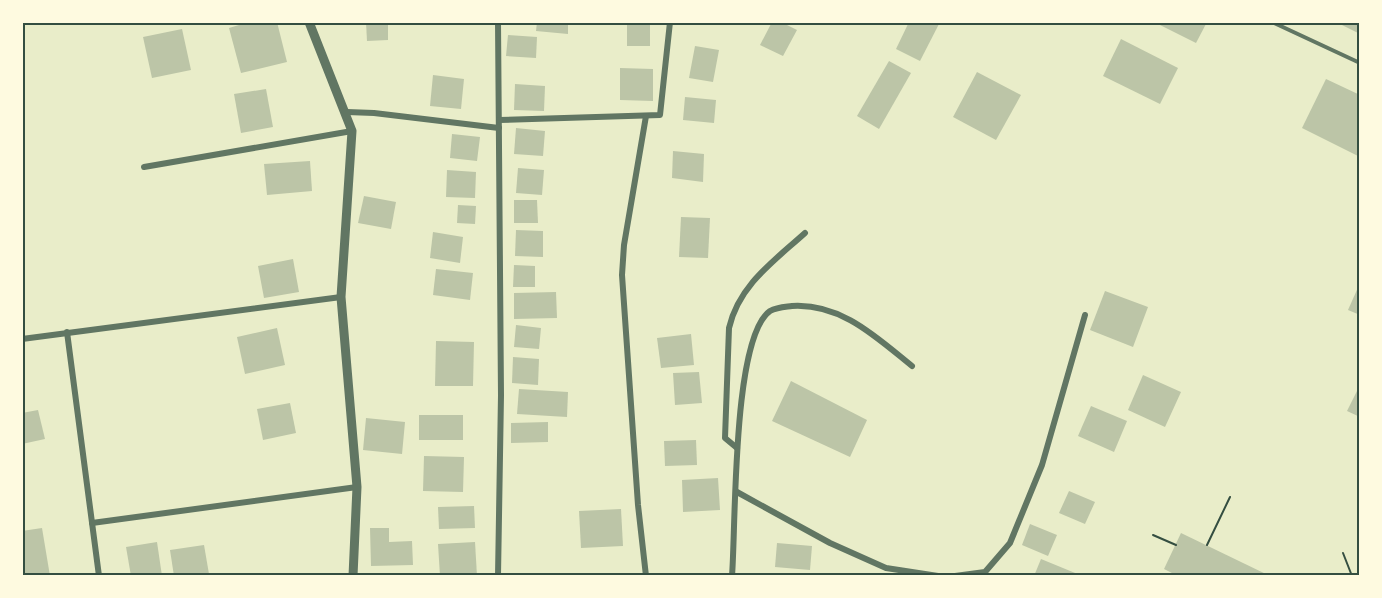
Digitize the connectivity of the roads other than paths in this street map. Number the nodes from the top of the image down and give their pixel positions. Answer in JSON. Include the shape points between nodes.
{"nodes":[{"id":1,"x":309,"y":22,"type":"edge"},
{"id":2,"x":498,"y":22,"type":"edge"},
{"id":3,"x":670,"y":22,"type":"edge"},
{"id":4,"x":1272,"y":22,"type":"edge"},
{"id":5,"x":1359,"y":63,"type":"edge"},
{"id":6,"x":347,"y":112,"type":"junction"},
{"id":7,"x":646,"y":116,"type":"junction"},
{"id":8,"x":499,"y":120,"type":"junction"},
{"id":9,"x":499,"y":128,"type":"junction"},
{"id":10,"x":352,"y":130,"type":"junction"},
{"id":11,"x":144,"y":167,"type":"dead end"},
{"id":12,"x":805,"y":233,"type":"dead end"},
{"id":13,"x":341,"y":297,"type":"junction"},
{"id":14,"x":1085,"y":315,"type":"dead end"},
{"id":15,"x":67,"y":332,"type":"junction"},
{"id":16,"x":22,"y":339,"type":"edge"},
{"id":17,"x":912,"y":366,"type":"dead end"},
{"id":18,"x":737,"y":448,"type":"junction"},
{"id":19,"x":357,"y":487,"type":"junction"},
{"id":20,"x":737,"y":492,"type":"junction"},
{"id":21,"x":92,"y":523,"type":"junction"},
{"id":22,"x":99,"y":576,"type":"edge"},
{"id":23,"x":353,"y":576,"type":"edge"},
{"id":24,"x":498,"y":576,"type":"edge"},
{"id":25,"x":646,"y":576,"type":"edge"},
{"id":26,"x":732,"y":576,"type":"edge"},
{"id":27,"x":938,"y":576,"type":"edge"},
{"id":28,"x":956,"y":576,"type":"edge"}],
"edges":[{"from":1,"to":6,"type":"street"},
{"from":2,"to":8,"type":"street"},
{"from":3,"to":7,"type":"street","via":[[660,115]]},
{"from":4,"to":5,"type":"lane"},
{"from":6,"to":9,"type":"street"},
{"from":6,"to":10,"type":"street"},
{"from":7,"to":8,"type":"street"},
{"from":7,"to":25,"type":"street","via":[[622,275]]},
{"from":8,"to":9,"type":"street"},
{"from":9,"to":24,"type":"street"},
{"from":10,"to":11,"type":"street"},
{"from":10,"to":13,"type":"street"},
{"from":12,"to":18,"type":"street","via":[[743,291],[733,313],[729,328],[725,438]]},
{"from":13,"to":15,"type":"street"},
{"from":13,"to":19,"type":"street"},
{"from":14,"to":28,"type":"street","via":[[1042,465],[1010,543],[985,572]]},
{"from":15,"to":16,"type":"street"},
{"from":15,"to":21,"type":"street"},
{"from":17,"to":18,"type":"street","via":[[842,315],[821,308],[779,307],[769,312],[750,347]]},
{"from":18,"to":20,"type":"street"},
{"from":19,"to":21,"type":"street"},
{"from":19,"to":23,"type":"street"},
{"from":20,"to":26,"type":"street"},
{"from":20,"to":27,"type":"street","via":[[830,543],[886,568]]},
{"from":21,"to":22,"type":"street"}]}
